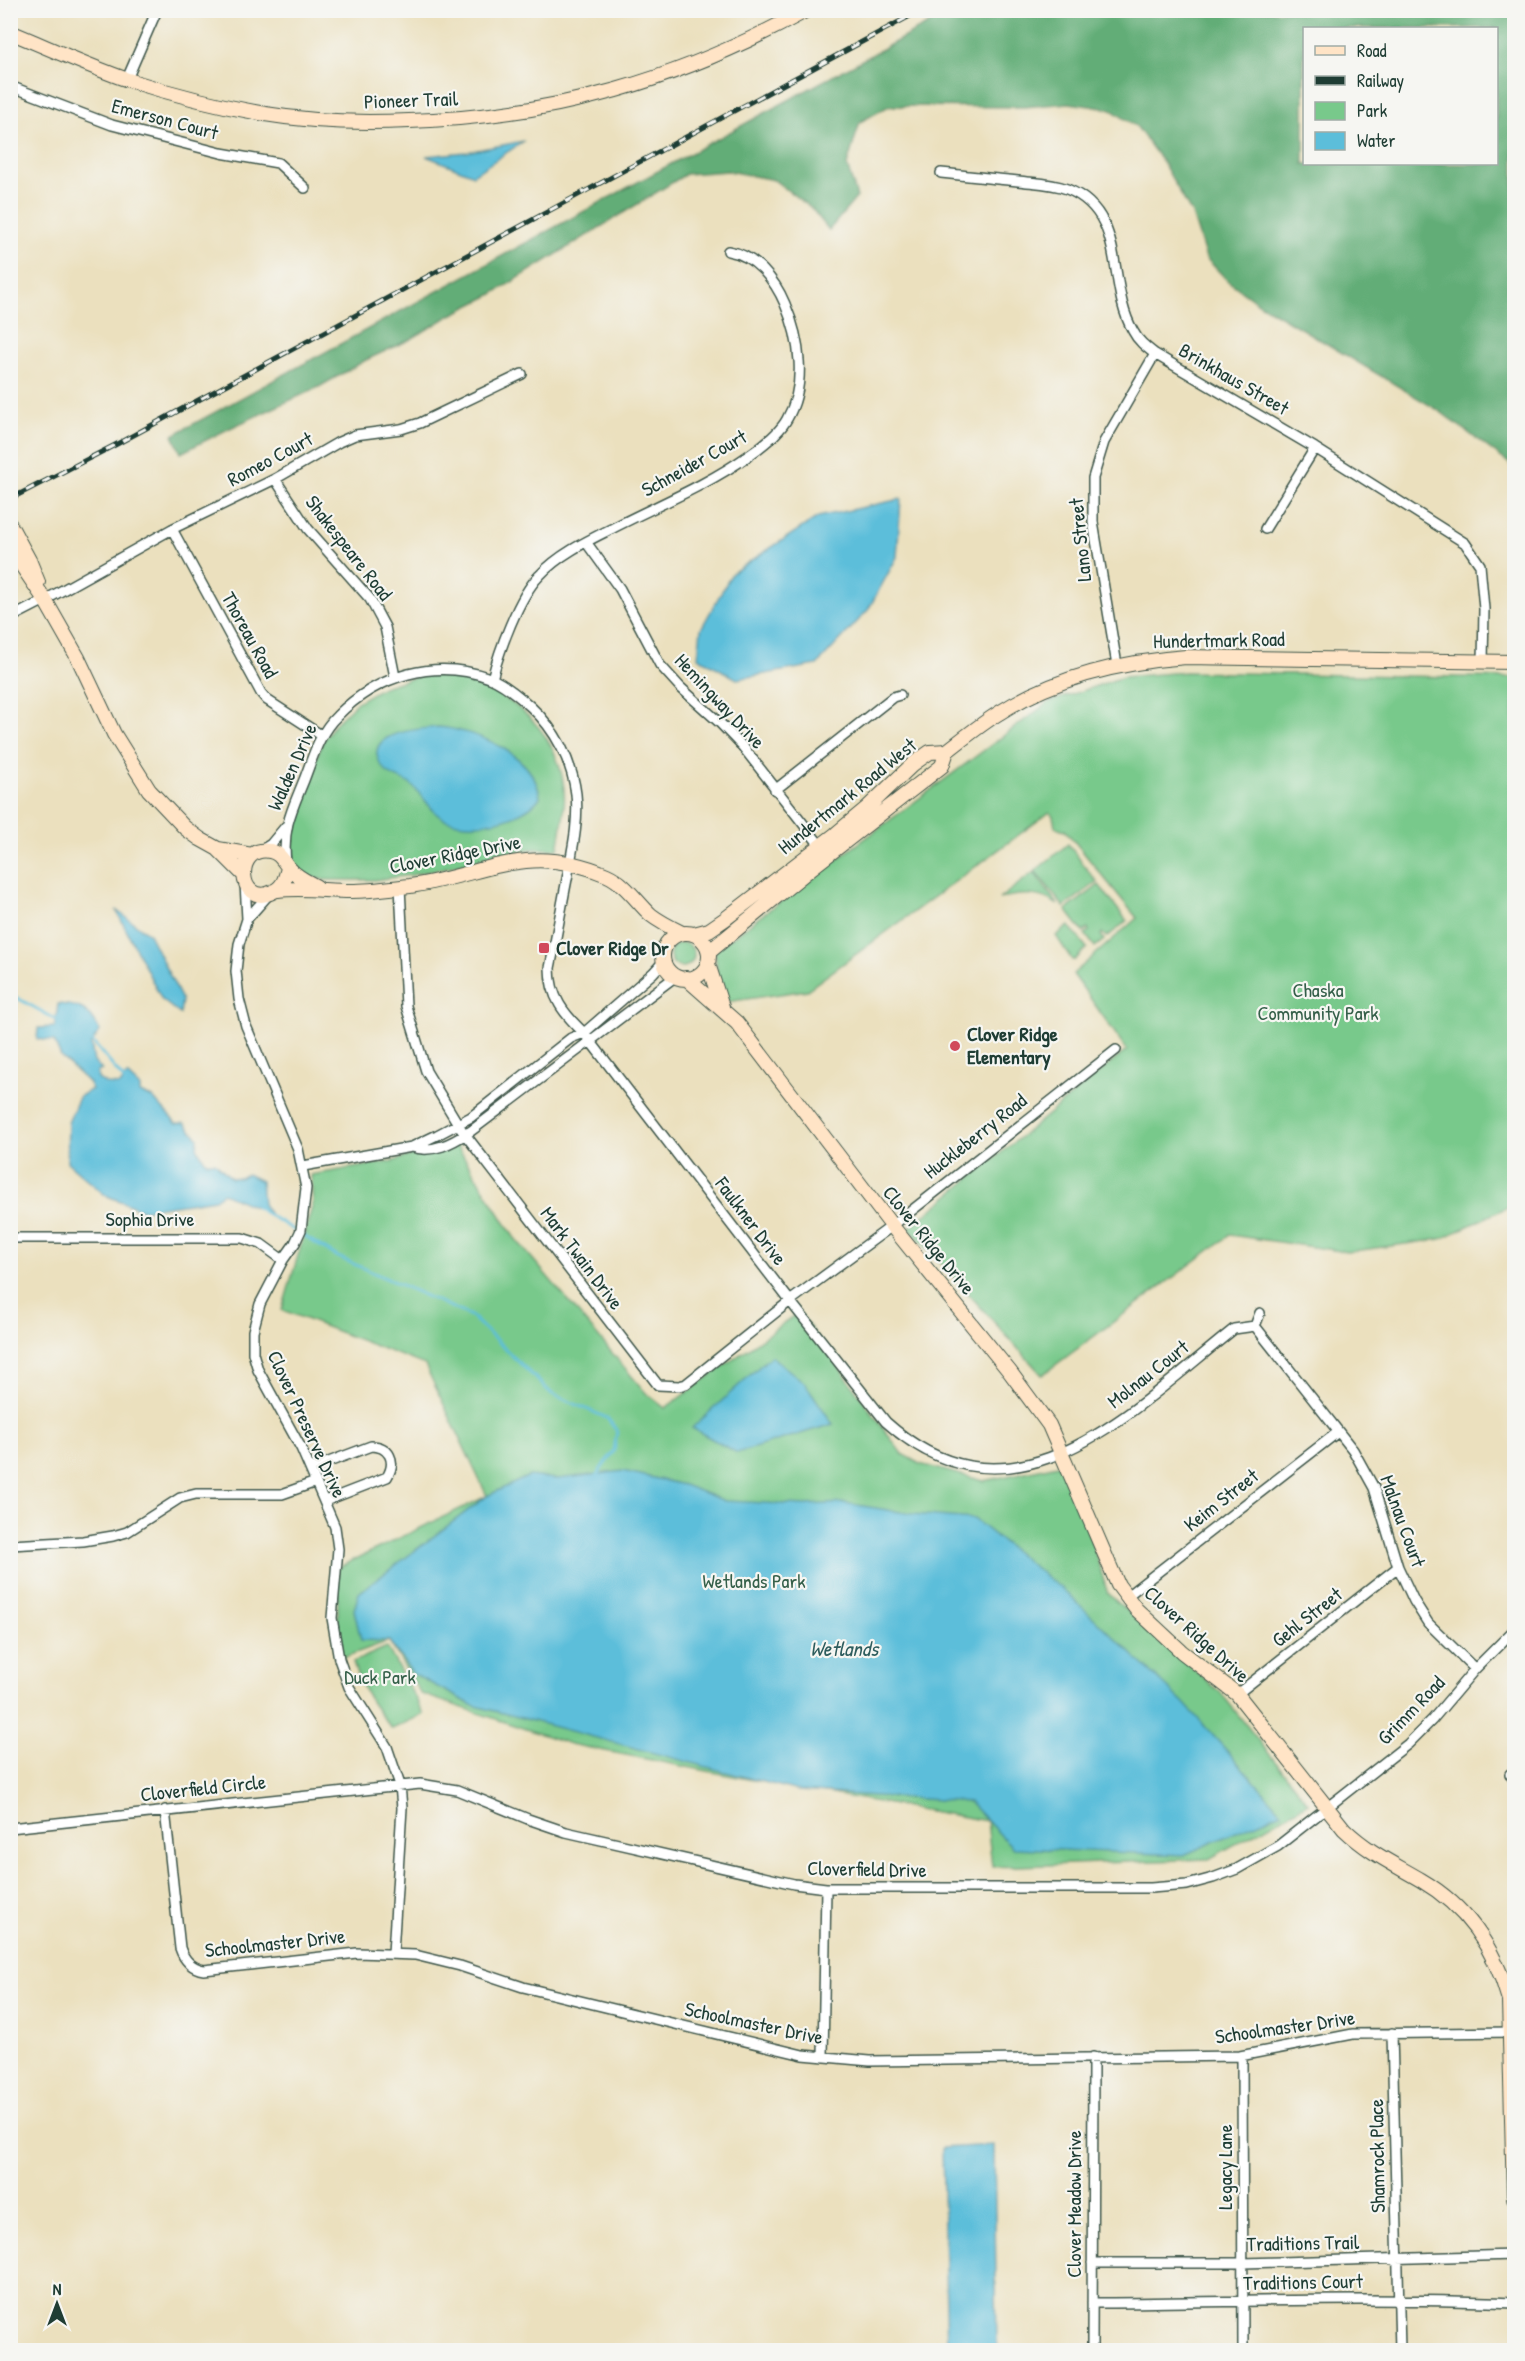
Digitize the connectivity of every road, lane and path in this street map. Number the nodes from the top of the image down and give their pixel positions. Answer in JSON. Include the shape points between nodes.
{"nodes":[{"id":1,"x":157,"y":10,"type":"edge"},
{"id":2,"x":807,"y":10,"type":"edge"},
{"id":3,"x":10,"y":32,"type":"edge"},
{"id":4,"x":127,"y":79,"type":"junction"},
{"id":5,"x":10,"y":86,"type":"edge"},
{"id":6,"x":941,"y":173,"type":"dead end"},
{"id":7,"x":305,"y":188,"type":"dead end"},
{"id":8,"x":728,"y":251,"type":"dead end"},
{"id":9,"x":1155,"y":354,"type":"junction"},
{"id":10,"x":522,"y":374,"type":"dead end"},
{"id":11,"x":1314,"y":448,"type":"junction"},
{"id":12,"x":274,"y":479,"type":"junction"},
{"id":13,"x":10,"y":525,"type":"edge"},
{"id":14,"x":172,"y":529,"type":"junction"},
{"id":15,"x":1265,"y":529,"type":"dead end"},
{"id":16,"x":586,"y":542,"type":"junction"},
{"id":17,"x":10,"y":548,"type":"edge"},
{"id":18,"x":45,"y":600,"type":"junction"},
{"id":19,"x":10,"y":618,"type":"edge"},
{"id":20,"x":1483,"y":662,"type":"junction"},
{"id":21,"x":1515,"y":662,"type":"edge"},
{"id":22,"x":1117,"y":665,"type":"junction"},
{"id":23,"x":395,"y":677,"type":"junction"},
{"id":24,"x":492,"y":679,"type":"junction"},
{"id":25,"x":900,"y":695,"type":"dead end"},
{"id":26,"x":321,"y":735,"type":"junction"},
{"id":27,"x":947,"y":751,"type":"joint"},
{"id":28,"x":775,"y":790,"type":"junction"},
{"id":29,"x":286,"y":826,"type":"junction"},
{"id":30,"x":218,"y":849,"type":"junction"},
{"id":31,"x":824,"y":850,"type":"junction"},
{"id":32,"x":256,"y":854,"type":"junction"},
{"id":33,"x":570,"y":864,"type":"junction"},
{"id":34,"x":287,"y":865,"type":"junction"},
{"id":35,"x":244,"y":877,"type":"junction"},
{"id":36,"x":400,"y":886,"type":"junction"},
{"id":37,"x":319,"y":888,"type":"junction"},
{"id":38,"x":274,"y":892,"type":"junction"},
{"id":39,"x":652,"y":916,"type":"junction"},
{"id":40,"x":247,"y":919,"type":"junction"},
{"id":41,"x":688,"y":934,"type":"junction"},
{"id":42,"x":664,"y":956,"type":"junction"},
{"id":43,"x":709,"y":958,"type":"junction"},
{"id":44,"x":681,"y":977,"type":"junction"},
{"id":45,"x":723,"y":1009,"type":"junction"},
{"id":46,"x":587,"y":1037,"type":"junction"},
{"id":47,"x":1116,"y":1050,"type":"dead end"},
{"id":48,"x":461,"y":1130,"type":"junction"},
{"id":49,"x":303,"y":1166,"type":"junction"},
{"id":50,"x":892,"y":1226,"type":"junction"},
{"id":51,"x":10,"y":1238,"type":"edge"},
{"id":52,"x":284,"y":1260,"type":"junction"},
{"id":53,"x":790,"y":1301,"type":"junction"},
{"id":54,"x":1260,"y":1313,"type":"dead end"},
{"id":55,"x":1255,"y":1326,"type":"junction"},
{"id":56,"x":686,"y":1384,"type":"joint"},
{"id":57,"x":1338,"y":1432,"type":"junction"},
{"id":58,"x":1063,"y":1453,"type":"junction"},
{"id":59,"x":310,"y":1469,"type":"junction"},
{"id":60,"x":315,"y":1482,"type":"junction"},
{"id":61,"x":325,"y":1501,"type":"junction"},
{"id":62,"x":10,"y":1545,"type":"edge"},
{"id":63,"x":1398,"y":1567,"type":"junction"},
{"id":64,"x":1127,"y":1596,"type":"junction"},
{"id":65,"x":1515,"y":1630,"type":"edge"},
{"id":66,"x":1475,"y":1669,"type":"junction"},
{"id":67,"x":1237,"y":1694,"type":"junction"},
{"id":68,"x":400,"y":1785,"type":"junction"},
{"id":69,"x":1326,"y":1808,"type":"junction"},
{"id":70,"x":165,"y":1810,"type":"junction"},
{"id":71,"x":10,"y":1827,"type":"edge"},
{"id":72,"x":825,"y":1888,"type":"junction"},
{"id":73,"x":393,"y":1953,"type":"junction"},
{"id":74,"x":1513,"y":2032,"type":"edge"},
{"id":75,"x":1392,"y":2033,"type":"junction"},
{"id":76,"x":1242,"y":2056,"type":"junction"},
{"id":77,"x":823,"y":2057,"type":"junction"},
{"id":78,"x":1093,"y":2057,"type":"junction"},
{"id":79,"x":1515,"y":2198,"type":"edge"},
{"id":80,"x":1515,"y":2255,"type":"edge"},
{"id":81,"x":1397,"y":2259,"type":"junction"},
{"id":82,"x":1092,"y":2263,"type":"junction"},
{"id":83,"x":1243,"y":2263,"type":"junction"},
{"id":84,"x":1398,"y":2299,"type":"junction"},
{"id":85,"x":1243,"y":2302,"type":"junction"},
{"id":86,"x":1092,"y":2303,"type":"junction"},
{"id":87,"x":1515,"y":2303,"type":"edge"},
{"id":88,"x":1092,"y":2350,"type":"edge"},
{"id":89,"x":1243,"y":2350,"type":"edge"},
{"id":90,"x":1400,"y":2350,"type":"edge"}],
"edges":[{"from":1,"to":4,"type":"street"},
{"from":2,"to":4,"type":"street","name":"Pioneer Trail","via":[[735,47],[654,80],[565,104],[482,117],[369,122],[294,118],[233,107]]},
{"from":3,"to":4,"type":"street","name":"Pioneer Trail"},
{"from":5,"to":7,"type":"street","name":"Emerson Court","via":[[112,125],[278,163]]},
{"from":6,"to":9,"type":"street","name":"Brinkhaus Street","via":[[1051,185],[1082,196],[1105,221],[1132,331]]},
{"from":8,"to":16,"type":"street","name":"Schneider Court","via":[[740,253],[761,267],[792,319],[800,372],[787,420],[763,446],[729,470]]},
{"from":9,"to":11,"type":"street","name":"Brinkhaus Street"},
{"from":9,"to":22,"type":"street","name":"Lano Street","via":[[1104,442],[1093,478],[1093,522]]},
{"from":10,"to":12,"type":"street","name":"Romeo Court","via":[[420,423],[355,435]]},
{"from":11,"to":15,"type":"street"},
{"from":11,"to":20,"type":"street","name":"Brinkhaus Street","via":[[1465,543],[1480,565]]},
{"from":12,"to":14,"type":"street","name":"Romeo Court"},
{"from":12,"to":23,"type":"street","name":"Shakespeare Road","via":[[308,529],[370,599],[385,627]]},
{"from":13,"to":18,"type":"street"},
{"from":14,"to":18,"type":"street","name":"Romeo Court"},
{"from":14,"to":26,"type":"street","name":"Thoreau Road","via":[[261,693]]},
{"from":16,"to":24,"type":"street","name":"Schneider Court","via":[[539,575],[528,589]]},
{"from":16,"to":28,"type":"street","name":"Hemingway Drive","via":[[620,589],[660,665],[729,732]]},
{"from":17,"to":18,"type":"street"},
{"from":18,"to":19,"type":"street","name":"Romeo Court"},
{"from":18,"to":30,"type":"street","via":[[114,734],[150,790],[185,828]]},
{"from":20,"to":21,"type":"street","name":"Hundertmark Road"},
{"from":20,"to":22,"type":"street","name":"Hundertmark Road","via":[[1186,657]]},
{"from":22,"to":27,"type":"street","name":"Hundertmark Road","via":[[1032,695],[999,713]]},
{"from":23,"to":24,"type":"street","name":"Walden Drive","via":[[446,669]]},
{"from":23,"to":26,"type":"street","name":"Walden Drive","via":[[353,701]]},
{"from":24,"to":33,"type":"street","name":"Walden Drive","via":[[542,718],[570,767],[576,793]]},
{"from":25,"to":28,"type":"street"},
{"from":26,"to":29,"type":"street","name":"Walden Drive"},
{"from":27,"to":31,"type":"street","name":"Hundertmark Road West","via":[[942,766]]},
{"from":28,"to":31,"type":"street","name":"Hemingway Drive"},
{"from":29,"to":32,"type":"street","name":"Walden Drive"},
{"from":29,"to":34,"type":"street","name":"Walden Drive"},
{"from":30,"to":32,"type":"street"},
{"from":30,"to":35,"type":"street"},
{"from":31,"to":41,"type":"street","name":"Hundertmark Road West","via":[[709,930]]},
{"from":31,"to":43,"type":"street","name":"Hundertmark Road West"},
{"from":32,"to":34,"type":"street","via":[[269,851]]},
{"from":32,"to":35,"type":"street","via":[[244,867]]},
{"from":33,"to":36,"type":"street","name":"Clover Ridge Drive","via":[[533,859]]},
{"from":33,"to":39,"type":"street","name":"Clover Ridge Drive","via":[[608,876]]},
{"from":33,"to":46,"type":"street","name":"Faulkner Drive","via":[[550,979],[555,999]]},
{"from":34,"to":37,"type":"street","name":"Clover Ridge Drive"},
{"from":34,"to":38,"type":"street","via":[[284,883]]},
{"from":35,"to":38,"type":"street","via":[[256,893],[263,896]]},
{"from":35,"to":40,"type":"street","name":"Clover Preserve Drive"},
{"from":36,"to":37,"type":"street","name":"Clover Ridge Drive","via":[[351,891]]},
{"from":36,"to":48,"type":"street","name":"Mark Twain Drive","via":[[406,1006],[426,1071]]},
{"from":37,"to":38,"type":"street","name":"Clover Ridge Drive"},
{"from":38,"to":40,"type":"street","name":"Clover Preserve Drive"},
{"from":39,"to":41,"type":"street","name":"Clover Ridge Drive"},
{"from":39,"to":42,"type":"street","name":"Clover Ridge Drive"},
{"from":40,"to":49,"type":"street","name":"Clover Preserve Drive","via":[[238,944],[239,999],[246,1026]]},
{"from":41,"to":42,"type":"street","via":[[670,940]]},
{"from":41,"to":43,"type":"street","via":[[704,941]]},
{"from":42,"to":44,"type":"street","via":[[667,967]]},
{"from":42,"to":46,"type":"street"},
{"from":43,"to":44,"type":"street","via":[[699,975]]},
{"from":43,"to":45,"type":"street","name":"Clover Ridge Drive"},
{"from":44,"to":45,"type":"street","name":"Clover Ridge Drive"},
{"from":44,"to":46,"type":"street"},
{"from":45,"to":50,"type":"street","name":"Clover Ridge Drive"},
{"from":46,"to":48,"type":"street","via":[[571,1038]]},
{"from":46,"to":53,"type":"street","name":"Faulkner Drive"},
{"from":47,"to":50,"type":"street","name":"Huckleberry Road"},
{"from":48,"to":49,"type":"street","via":[[412,1147]]},
{"from":48,"to":56,"type":"street","name":"Mark Twain Drive","via":[[658,1385]]},
{"from":49,"to":52,"type":"street","name":"Clover Preserve Drive","via":[[306,1198],[301,1230]]},
{"from":50,"to":53,"type":"street","name":"Huckleberry Road"},
{"from":50,"to":58,"type":"street","name":"Clover Ridge Drive","via":[[1011,1373],[1049,1425]]},
{"from":51,"to":52,"type":"street","name":"Sophia Drive","via":[[233,1237],[252,1240]]},
{"from":52,"to":59,"type":"street","name":"Clover Preserve Drive","via":[[260,1304],[253,1353],[258,1370]]},
{"from":53,"to":56,"type":"street","name":"Huckleberry Road"},
{"from":53,"to":58,"type":"street","name":"Faulkner Drive","via":[[885,1422],[926,1452],[945,1461],[991,1468],[1035,1463]]},
{"from":54,"to":55,"type":"street"},
{"from":55,"to":57,"type":"street","name":"Malnau Court"},
{"from":55,"to":58,"type":"street","name":"Molnau Court","via":[[1233,1329],[1106,1430]]},
{"from":57,"to":63,"type":"street","name":"Malnau Court","via":[[1374,1488]]},
{"from":57,"to":64,"type":"street","name":"Keim Street"},
{"from":58,"to":64,"type":"street","name":"Clover Ridge Drive","via":[[1118,1585]]},
{"from":59,"to":60,"type":"street","name":"Clover Preserve Drive"},
{"from":59,"to":61,"type":"street","via":[[371,1446],[379,1446],[392,1459],[387,1476]]},
{"from":60,"to":61,"type":"street","name":"Clover Preserve Drive"},
{"from":60,"to":62,"type":"street","via":[[282,1494],[196,1494],[180,1498],[135,1527],[113,1536]]},
{"from":61,"to":68,"type":"street","name":"Clover Preserve Drive","via":[[338,1549],[332,1618],[339,1659],[354,1697],[387,1747]]},
{"from":63,"to":66,"type":"street","name":"Malnau Court","via":[[1428,1623]]},
{"from":63,"to":67,"type":"street","name":"Gehl Street"},
{"from":64,"to":67,"type":"street","name":"Clover Ridge Drive","via":[[1136,1610],[1182,1652]]},
{"from":65,"to":66,"type":"street","name":"Grimm Road"},
{"from":66,"to":69,"type":"street","name":"Grimm Road","via":[[1408,1744]]},
{"from":67,"to":69,"type":"street","name":"Clover Ridge Drive"},
{"from":68,"to":70,"type":"street","name":"Cloverfield Circle"},
{"from":68,"to":72,"type":"street","name":"Cloverfield Drive","via":[[457,1790],[566,1832],[763,1879]]},
{"from":68,"to":73,"type":"street","name":"Clover Preserve Drive"},
{"from":69,"to":72,"type":"street","name":"Cloverfield Drive","via":[[1258,1859],[1187,1885]]},
{"from":69,"to":74,"type":"street","name":"Clover Ridge Drive","via":[[1362,1846],[1440,1893],[1475,1927],[1503,1977]]},
{"from":70,"to":71,"type":"street","name":"Cloverfield Circle"},
{"from":70,"to":73,"type":"street","name":"Schoolmaster Drive","via":[[180,1948],[189,1964],[204,1970],[357,1953]]},
{"from":72,"to":77,"type":"street"},
{"from":73,"to":77,"type":"street","name":"Schoolmaster Drive","via":[[438,1960],[523,1988]]},
{"from":74,"to":75,"type":"street","name":"Schoolmaster Drive"},
{"from":74,"to":79,"type":"street","name":"Clover Ridge Drive"},
{"from":75,"to":76,"type":"street","name":"Schoolmaster Drive","via":[[1353,2034]]},
{"from":75,"to":81,"type":"street","name":"Shamrock Place"},
{"from":76,"to":78,"type":"street","name":"Schoolmaster Drive"},
{"from":76,"to":83,"type":"street","name":"Legacy Lane"},
{"from":77,"to":78,"type":"street","name":"Schoolmaster Drive","via":[[870,2061]]},
{"from":78,"to":82,"type":"street","name":"Clover Meadow Drive"},
{"from":80,"to":81,"type":"street","name":"Traditions Trail"},
{"from":81,"to":83,"type":"street","name":"Traditions Trail"},
{"from":81,"to":84,"type":"street","name":"Shamrock Place"},
{"from":82,"to":83,"type":"street","name":"Traditions Trail"},
{"from":82,"to":86,"type":"street","name":"Clover Meadow Drive"},
{"from":83,"to":85,"type":"street","name":"Legacy Lane"},
{"from":84,"to":85,"type":"street","name":"Traditions Court"},
{"from":84,"to":87,"type":"street","name":"Traditions Court"},
{"from":84,"to":90,"type":"street","name":"Shamrock Place"},
{"from":85,"to":86,"type":"street","name":"Traditions Court"},
{"from":85,"to":89,"type":"street","name":"Legacy Lane"},
{"from":86,"to":88,"type":"street","name":"Clover Meadow Drive"}]}
